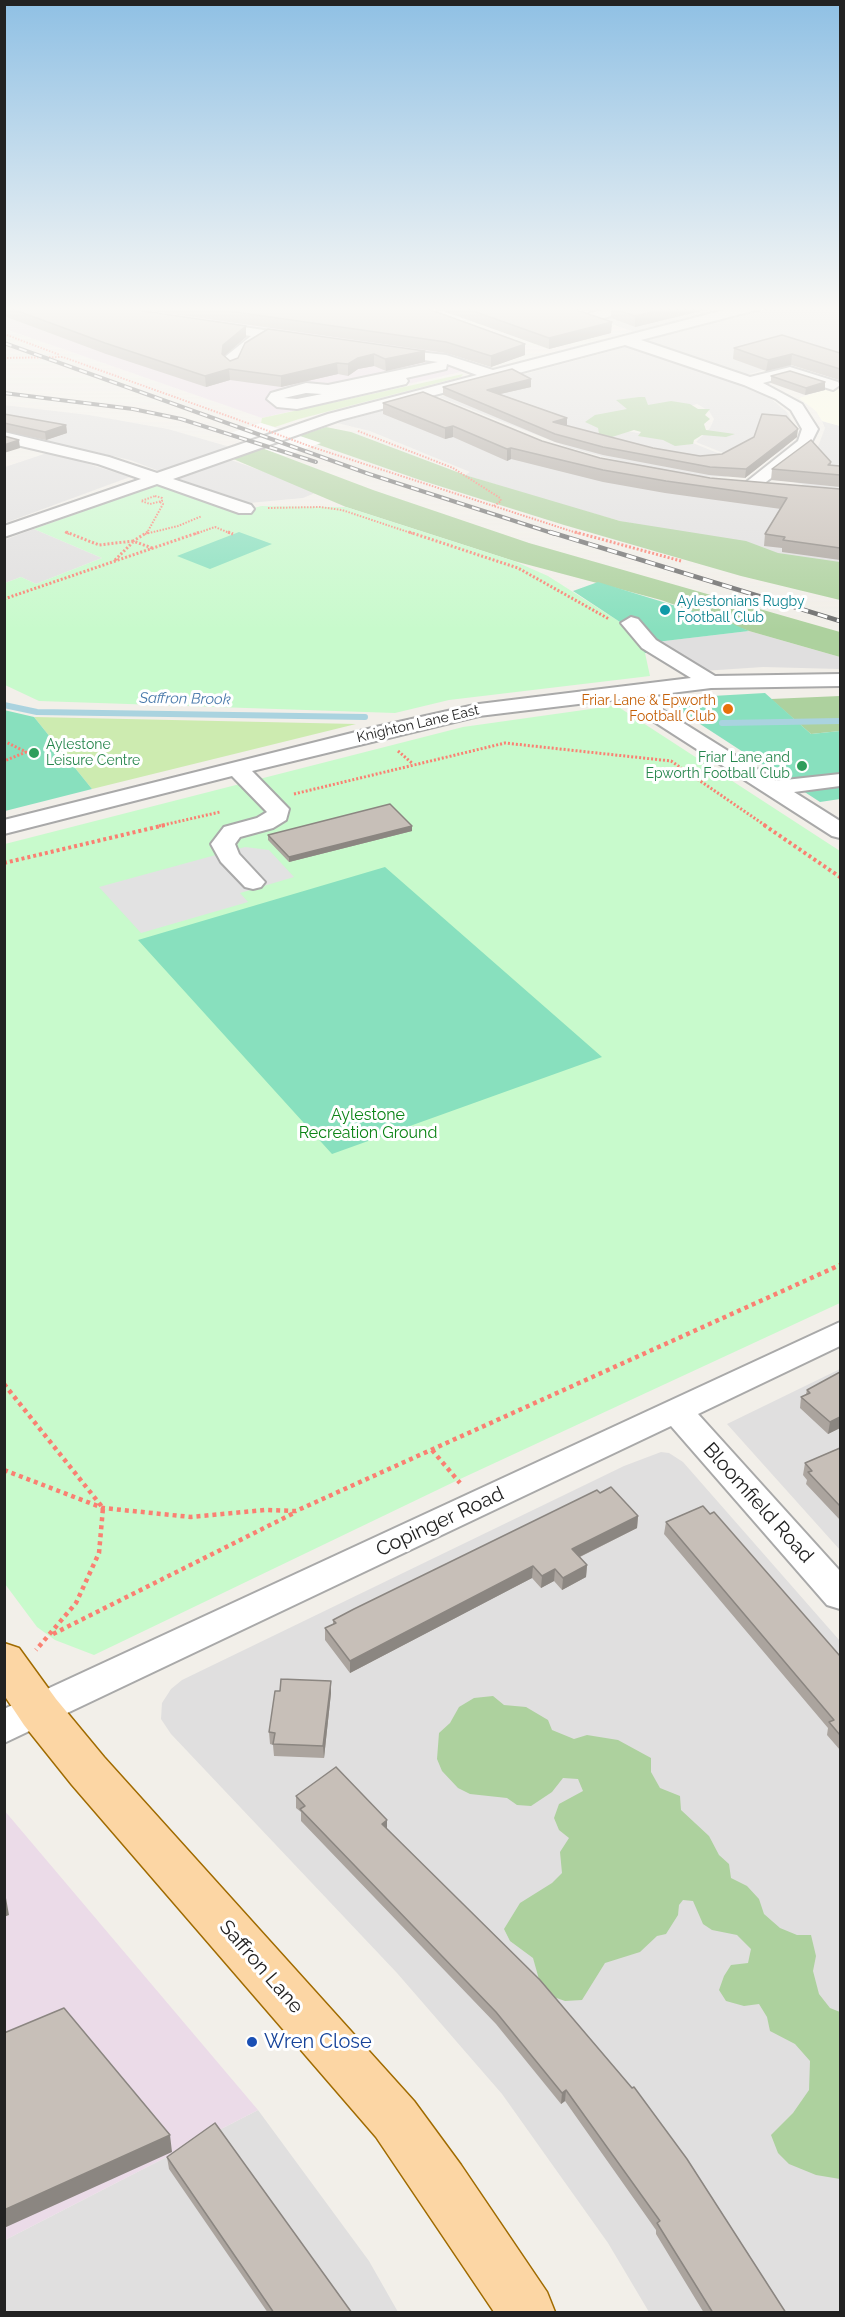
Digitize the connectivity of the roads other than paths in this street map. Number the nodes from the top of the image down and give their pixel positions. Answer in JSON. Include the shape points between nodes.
{"nodes":[{"id":1,"x":347,"y":414,"type":"edge"},
{"id":2,"x":803,"y":414,"type":"edge"},
{"id":3,"x":4,"y":437,"type":"edge"},
{"id":4,"x":46,"y":445,"type":"junction"},
{"id":5,"x":15,"y":456,"type":"edge"},
{"id":6,"x":156,"y":478,"type":"junction"},
{"id":7,"x":729,"y":484,"type":"edge"},
{"id":8,"x":748,"y":487,"type":"junction"},
{"id":9,"x":769,"y":489,"type":"edge"},
{"id":10,"x":246,"y":509,"type":"road end"},
{"id":11,"x":4,"y":532,"type":"edge"},
{"id":12,"x":631,"y":623,"type":"dead end"},
{"id":13,"x":840,"y":680,"type":"edge"},
{"id":14,"x":711,"y":682,"type":"junction"},
{"id":15,"x":635,"y":693,"type":"junction"},
{"id":16,"x":236,"y":768,"type":"junction"},
{"id":17,"x":840,"y":780,"type":"edge"},
{"id":18,"x":771,"y":788,"type":"junction"},
{"id":19,"x":6,"y":824,"type":"edge"},
{"id":20,"x":840,"y":831,"type":"edge"},
{"id":21,"x":254,"y":882,"type":"dead end"},
{"id":22,"x":840,"y":1333,"type":"edge"},
{"id":23,"x":676,"y":1410,"type":"junction"},
{"id":24,"x":840,"y":1595,"type":"edge"},
{"id":25,"x":21,"y":1654,"type":"edge"},
{"id":26,"x":22,"y":1720,"type":"edge"},
{"id":27,"x":527,"y":2313,"type":"edge"}],
"edges":[{"from":1,"to":6,"type":"street"},
{"from":2,"to":8,"type":"street","via":[[810,429],[801,448]]},
{"from":3,"to":4,"type":"street"},
{"from":4,"to":5,"type":"street"},
{"from":4,"to":6,"type":"street"},
{"from":6,"to":10,"type":"street"},
{"from":6,"to":11,"type":"street"},
{"from":7,"to":8,"type":"street"},
{"from":8,"to":9,"type":"street"},
{"from":12,"to":14,"type":"street","via":[[650,644]]},
{"from":13,"to":14,"type":"street","name":"Knighton Lane East"},
{"from":14,"to":15,"type":"street","name":"Knighton Lane East"},
{"from":15,"to":16,"type":"street","name":"Knighton Lane East","via":[[446,716]]},
{"from":15,"to":18,"type":"street","via":[[646,708]]},
{"from":16,"to":19,"type":"street","name":"Knighton Lane East"},
{"from":16,"to":21,"type":"street","via":[[278,809],[278,815],[265,823],[232,832],[223,844],[229,858]]},
{"from":17,"to":18,"type":"street"},
{"from":18,"to":20,"type":"street"},
{"from":22,"to":23,"type":"street","name":"Copinger Road"},
{"from":23,"to":24,"type":"street","name":"Bloomfield Road"},
{"from":23,"to":26,"type":"street","name":"Copinger Road"},
{"from":25,"to":26,"type":"main road","name":"Saffron Lane"},
{"from":26,"to":27,"type":"main road","name":"Saffron Lane","via":[[96,1780],[394,2119]]}]}
